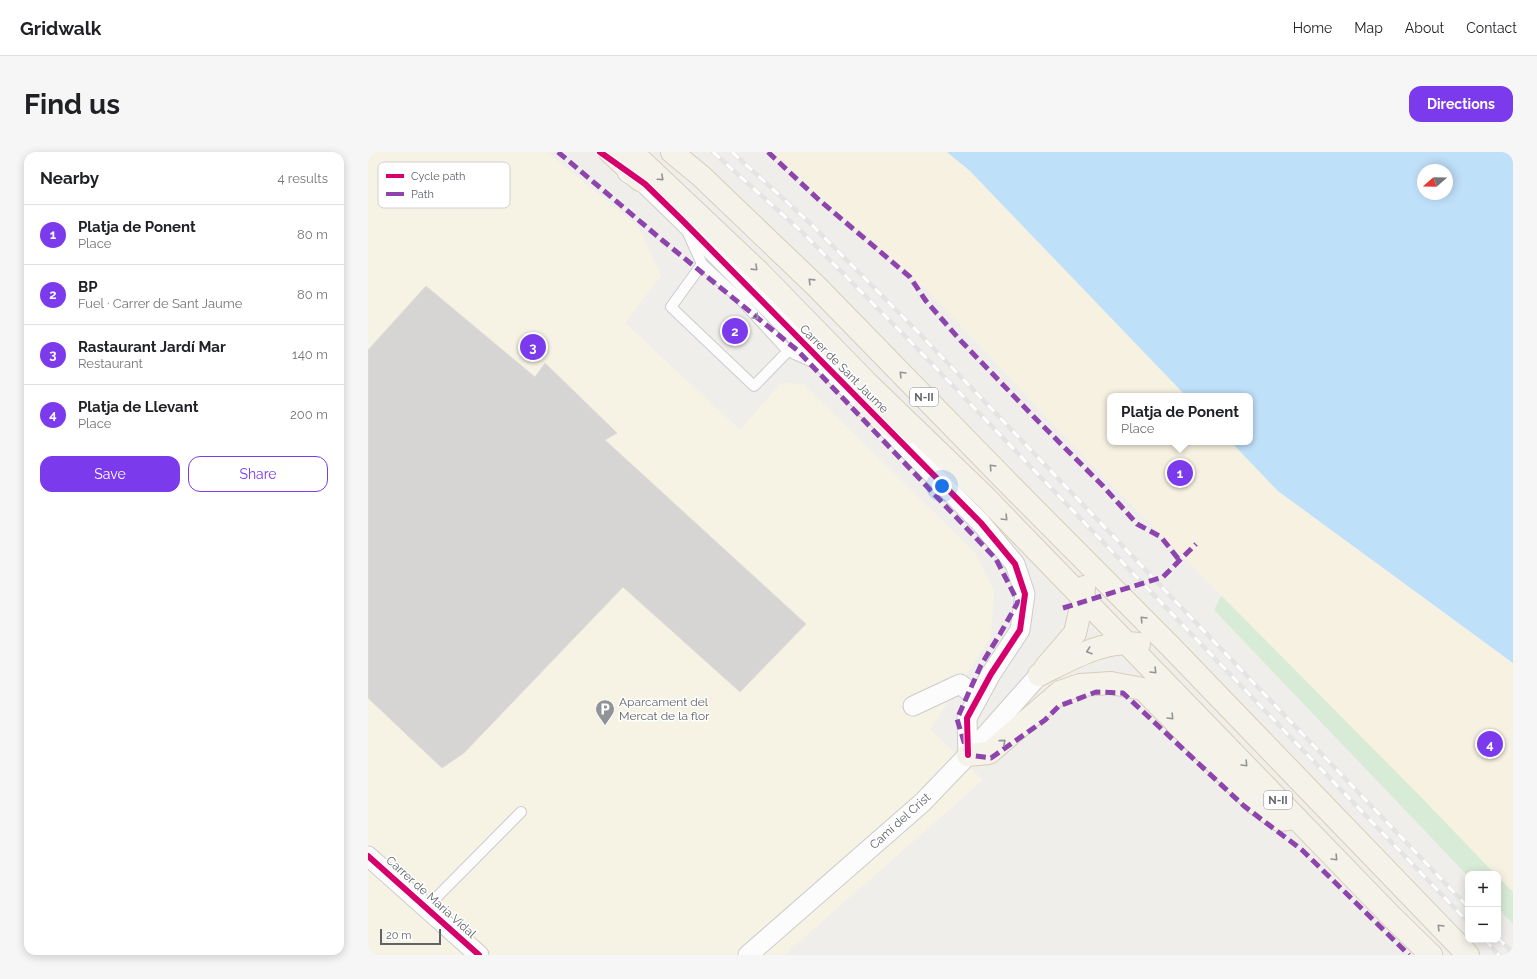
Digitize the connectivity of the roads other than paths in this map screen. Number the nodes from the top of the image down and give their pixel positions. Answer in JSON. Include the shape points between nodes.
{"nodes":[{"id":1,"x":600,"y":152,"type":"edge"},
{"id":2,"x":610,"y":152,"type":"edge"},
{"id":3,"x":632,"y":152,"type":"edge"},
{"id":4,"x":672,"y":152,"type":"edge"},
{"id":5,"x":645,"y":184,"type":"junction"},
{"id":6,"x":682,"y":220,"type":"junction"},
{"id":7,"x":702,"y":264,"type":"junction"},
{"id":8,"x":788,"y":351,"type":"junction"},
{"id":9,"x":829,"y":369,"type":"junction"},
{"id":10,"x":865,"y":406,"type":"junction"},
{"id":11,"x":1014,"y":489,"type":"junction"},
{"id":12,"x":986,"y":498,"type":"junction"},
{"id":13,"x":1083,"y":598,"type":"junction"},
{"id":14,"x":1127,"y":643,"type":"junction"},
{"id":15,"x":1039,"y":675,"type":"junction"},
{"id":16,"x":978,"y":698,"type":"junction"},
{"id":17,"x":913,"y":706,"type":"dead end"},
{"id":18,"x":968,"y":755,"type":"junction"},
{"id":19,"x":1317,"y":798,"type":"junction"},
{"id":20,"x":521,"y":812,"type":"dead end"},
{"id":21,"x":1296,"y":818,"type":"junction"},
{"id":22,"x":368,"y":856,"type":"edge"},
{"id":23,"x":426,"y":908,"type":"junction"},
{"id":24,"x":479,"y":955,"type":"edge"},
{"id":25,"x":748,"y":955,"type":"edge"},
{"id":26,"x":1431,"y":955,"type":"edge"},
{"id":27,"x":1468,"y":955,"type":"edge"}],
"edges":[{"from":1,"to":5,"type":"street","name":"Carrer de Sant Jaume"},
{"from":2,"to":5,"type":"main road"},
{"from":3,"to":12,"type":"main road","number":"N-II","one_way":true,"via":[[759,272]]},
{"from":11,"to":4,"type":"main road","number":"N-II","one_way":true,"via":[[816,286],[701,176]]},
{"from":5,"to":6,"type":"street","name":"Carrer de Sant Jaume"},
{"from":6,"to":7,"type":"lane"},
{"from":6,"to":9,"type":"street","name":"Carrer de Sant Jaume"},
{"from":7,"to":8,"type":"lane","one_way":true,"via":[[740,299]]},
{"from":7,"to":8,"type":"lane","via":[[671,307],[754,386]]},
{"from":8,"to":9,"type":"lane"},
{"from":9,"to":10,"type":"street","name":"Carrer de Sant Jaume"},
{"from":10,"to":12,"type":"main road","number":"N-II"},
{"from":10,"to":16,"type":"street","name":"Carrer de Sant Jaume","via":[[981,523],[1015,564],[1025,594],[1020,630]]},
{"from":11,"to":13,"type":"main road","number":"N-II","via":[[1078,564],[1084,585]]},
{"from":19,"to":11,"type":"main road","number":"N-II","one_way":true,"via":[[1110,584]]},
{"from":12,"to":13,"type":"main road","number":"N-II","one_way":true},
{"from":13,"to":14,"type":"main road","number":"N-II"},
{"from":13,"to":15,"type":"main road","number":"N-II","via":[[1075,634]]},
{"from":14,"to":15,"type":"main road","number":"N-II","one_way":true,"via":[[1102,647]]},
{"from":14,"to":19,"type":"main road","number":"N-II","via":[[1165,651],[1294,784]]},
{"from":14,"to":21,"type":"main road","number":"N-II","one_way":true},
{"from":15,"to":18,"type":"street","name":"Camí del Crist"},
{"from":16,"to":17,"type":"street","via":[[960,684]]},
{"from":16,"to":18,"type":"street","via":[[968,718]]},
{"from":18,"to":21,"type":"main road","number":"N-II","one_way":true,"via":[[989,753],[1060,692],[1080,685],[1111,683],[1143,689],[1256,804],[1279,820]]},
{"from":18,"to":25,"type":"street","name":"Camí del Crist","via":[[923,802]]},
{"from":27,"to":19,"type":"main road","number":"N-II","one_way":true},
{"from":20,"to":23,"type":"lane"},
{"from":21,"to":26,"type":"main road","number":"N-II","one_way":true},
{"from":22,"to":23,"type":"street","name":"Carrer de Maria Vidal"},
{"from":23,"to":24,"type":"street","name":"Carrer de Maria Vidal"}]}
